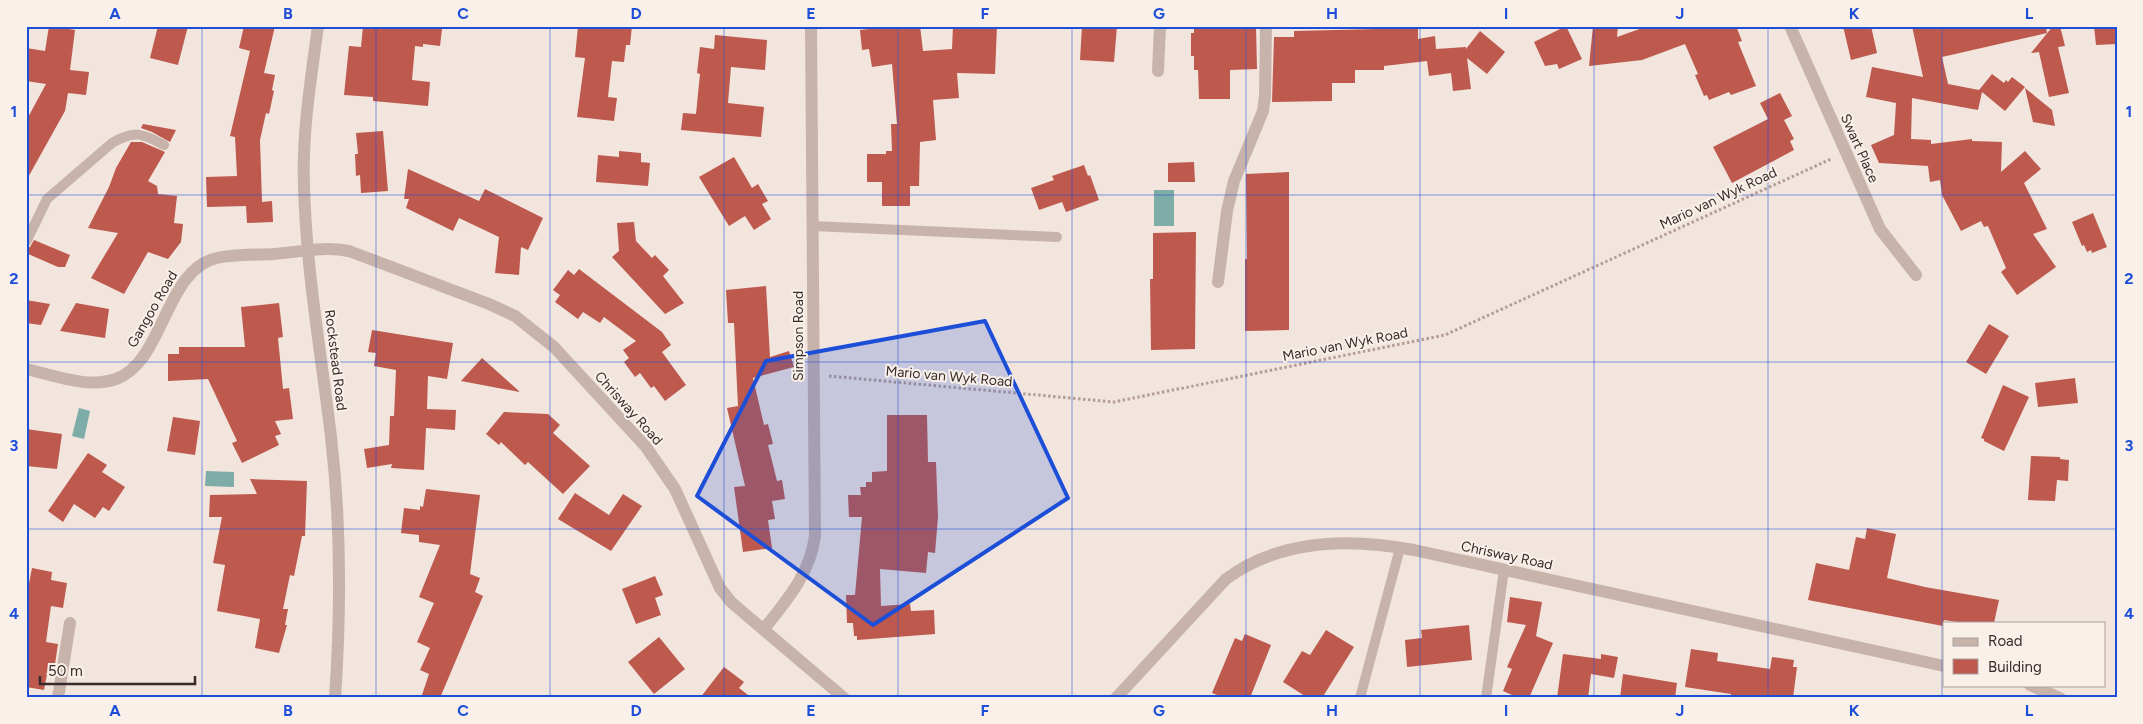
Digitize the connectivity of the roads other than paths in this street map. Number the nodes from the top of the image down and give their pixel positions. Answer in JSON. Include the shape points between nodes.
{"nodes":[{"id":1,"x":318,"y":26,"type":"edge"},
{"id":2,"x":811,"y":26,"type":"edge"},
{"id":3,"x":1160,"y":26,"type":"edge"},
{"id":4,"x":1266,"y":26,"type":"edge"},
{"id":5,"x":1790,"y":26,"type":"edge"},
{"id":6,"x":1158,"y":72,"type":"dead end"},
{"id":7,"x":164,"y":145,"type":"dead end"},
{"id":8,"x":812,"y":226,"type":"junction"},
{"id":9,"x":1057,"y":237,"type":"dead end"},
{"id":10,"x":26,"y":242,"type":"edge"},
{"id":11,"x":307,"y":252,"type":"junction"},
{"id":12,"x":1916,"y":275,"type":"dead end"},
{"id":13,"x":1218,"y":282,"type":"dead end"},
{"id":14,"x":26,"y":369,"type":"edge"},
{"id":15,"x":1400,"y":548,"type":"junction"},
{"id":16,"x":1504,"y":570,"type":"junction"},
{"id":17,"x":70,"y":623,"type":"dead end"},
{"id":18,"x":764,"y":630,"type":"junction"},
{"id":19,"x":1943,"y":666,"type":"edge"},
{"id":20,"x":2032,"y":686,"type":"edge"},
{"id":21,"x":2057,"y":696,"type":"edge"},
{"id":22,"x":58,"y":698,"type":"edge"},
{"id":23,"x":335,"y":698,"type":"edge"},
{"id":24,"x":844,"y":698,"type":"edge"},
{"id":25,"x":1116,"y":698,"type":"edge"},
{"id":26,"x":1360,"y":698,"type":"edge"},
{"id":27,"x":1486,"y":698,"type":"edge"}],
"edges":[{"from":1,"to":11,"type":"street","name":"Rockstead Road","via":[[305,130]]},
{"from":2,"to":8,"type":"street","name":"Simpson Road"},
{"from":3,"to":6,"type":"street"},
{"from":4,"to":13,"type":"street","via":[[1266,96],[1234,181]]},
{"from":5,"to":12,"type":"street","name":"Swart Place","via":[[1880,229]]},
{"from":7,"to":10,"type":"lane","via":[[138,133],[112,143],[48,199]]},
{"from":8,"to":9,"type":"lane"},
{"from":8,"to":18,"type":"street","name":"Simpson Road","via":[[816,536],[807,569]]},
{"from":11,"to":14,"type":"street","name":"Gangoo Road","via":[[217,258],[202,264],[187,276],[139,360],[129,372],[116,379],[85,382]]},
{"from":11,"to":18,"type":"street","name":"Chrisway Road","via":[[333,248],[349,251],[489,304],[533,328],[646,447],[675,489],[720,588],[731,602]]},
{"from":11,"to":23,"type":"street","name":"Rockstead Road","via":[[339,526]]},
{"from":15,"to":16,"type":"street","name":"Chrisway Road"},
{"from":15,"to":25,"type":"street","name":"Chrisway Road","via":[[1364,544],[1319,546],[1276,552],[1257,559],[1226,579]]},
{"from":15,"to":26,"type":"lane"},
{"from":16,"to":19,"type":"street","name":"Chrisway Road"},
{"from":16,"to":27,"type":"lane"},
{"from":17,"to":22,"type":"street"},
{"from":18,"to":24,"type":"street","name":"Chrisway Road"},
{"from":20,"to":21,"type":"street"}]}
